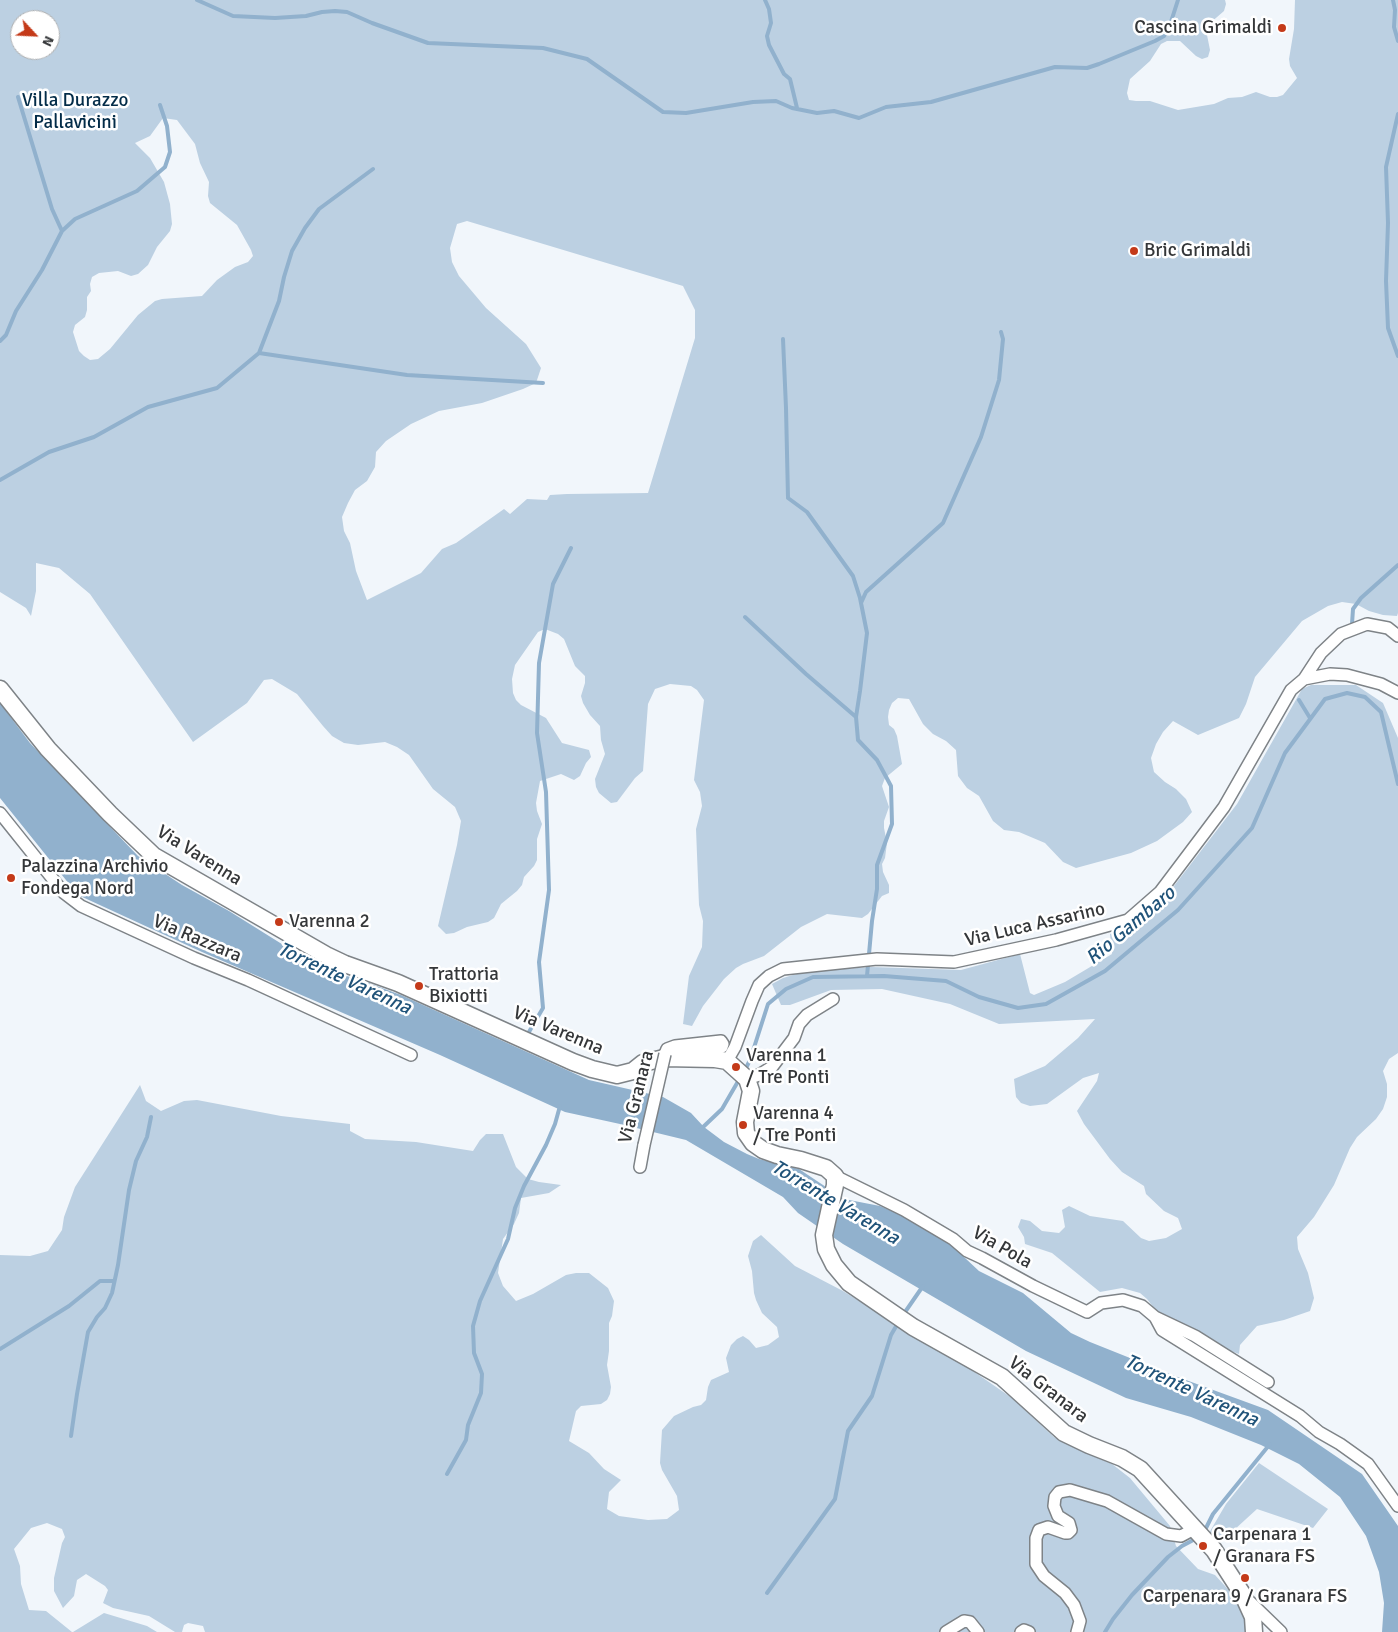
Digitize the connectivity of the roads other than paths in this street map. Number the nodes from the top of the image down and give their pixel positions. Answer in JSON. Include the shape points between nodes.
{"nodes":[{"id":1,"x":1398,"y":636,"type":"edge"},
{"id":2,"x":1304,"y":679,"type":"junction"},
{"id":3,"x":0,"y":689,"type":"edge"},
{"id":4,"x":1398,"y":694,"type":"edge"},
{"id":5,"x":0,"y":813,"type":"edge"},
{"id":6,"x":833,"y":999,"type":"dead end"},
{"id":7,"x":412,"y":1055,"type":"dead end"},
{"id":8,"x":685,"y":1058,"type":"junction"},
{"id":9,"x":729,"y":1063,"type":"junction"},
{"id":10,"x":747,"y":1079,"type":"junction"},
{"id":11,"x":640,"y":1167,"type":"dead end"},
{"id":12,"x":835,"y":1181,"type":"junction"},
{"id":13,"x":1155,"y":1317,"type":"junction"},
{"id":14,"x":1268,"y":1382,"type":"dead end"},
{"id":15,"x":1398,"y":1506,"type":"edge"},
{"id":16,"x":1194,"y":1529,"type":"junction"},
{"id":17,"x":1243,"y":1595,"type":"junction"},
{"id":18,"x":946,"y":1632,"type":"edge"},
{"id":19,"x":978,"y":1632,"type":"edge"},
{"id":20,"x":1021,"y":1632,"type":"edge"},
{"id":21,"x":1029,"y":1632,"type":"edge"},
{"id":22,"x":1077,"y":1632,"type":"edge"},
{"id":23,"x":1254,"y":1632,"type":"edge"},
{"id":24,"x":1281,"y":1632,"type":"edge"}],
"edges":[{"from":1,"to":2,"type":"street","name":"Via Luca Assarino","via":[[1388,628],[1367,624],[1341,634],[1321,653]]},
{"from":2,"to":4,"type":"street","via":[[1347,674],[1381,684]]},
{"from":2,"to":9,"type":"street","name":"Via Luca Assarino","via":[[1291,690],[1224,807],[1160,892],[1128,920],[1056,940],[954,962],[877,959],[783,969],[759,985]]},
{"from":3,"to":8,"type":"street","name":"Via Varenna","via":[[48,749],[154,856],[326,955],[407,987],[592,1070],[617,1075],[643,1063]]},
{"from":5,"to":7,"type":"street","name":"Via Razzara","via":[[64,893],[81,906]]},
{"from":6,"to":10,"type":"street","via":[[807,1015],[772,1067]]},
{"from":8,"to":9,"type":"street","name":"Via Varenna"},
{"from":8,"to":11,"type":"street","name":"Via Granara","bridge":true,"via":[[689,1051],[722,1047],[723,1044],[721,1041],[675,1046],[664,1054]]},
{"from":9,"to":10,"type":"street"},
{"from":10,"to":12,"type":"street","via":[[751,1091],[746,1133],[753,1143],[777,1155],[826,1168]]},
{"from":12,"to":13,"type":"street","name":"Via Pola","via":[[910,1213],[967,1251],[1087,1312],[1101,1303],[1123,1300],[1142,1306]]},
{"from":12,"to":16,"type":"street","name":"Via Granara","via":[[824,1236],[834,1265],[849,1284],[913,1328],[1002,1377],[1064,1433],[1140,1469]]},
{"from":13,"to":14,"type":"street","name":"Via Pola","via":[[1195,1336]]},
{"from":13,"to":15,"type":"street","name":"Via Pola","via":[[1162,1330],[1300,1416],[1368,1464]]},
{"from":16,"to":17,"type":"street","name":"Via Granara","via":[[1214,1550]]},
{"from":16,"to":22,"type":"street","via":[[1181,1536],[1166,1534],[1107,1502],[1070,1490],[1059,1492],[1054,1497],[1054,1506],[1058,1516],[1069,1523],[1071,1530],[1068,1533],[1048,1527],[1039,1530],[1036,1564],[1074,1605],[1080,1621]]},
{"from":17,"to":23,"type":"street","via":[[1253,1617]]},
{"from":17,"to":24,"type":"street","name":"Via Granara"},
{"from":18,"to":19,"type":"street","via":[[964,1621],[970,1622]]},
{"from":20,"to":21,"type":"street"}]}
